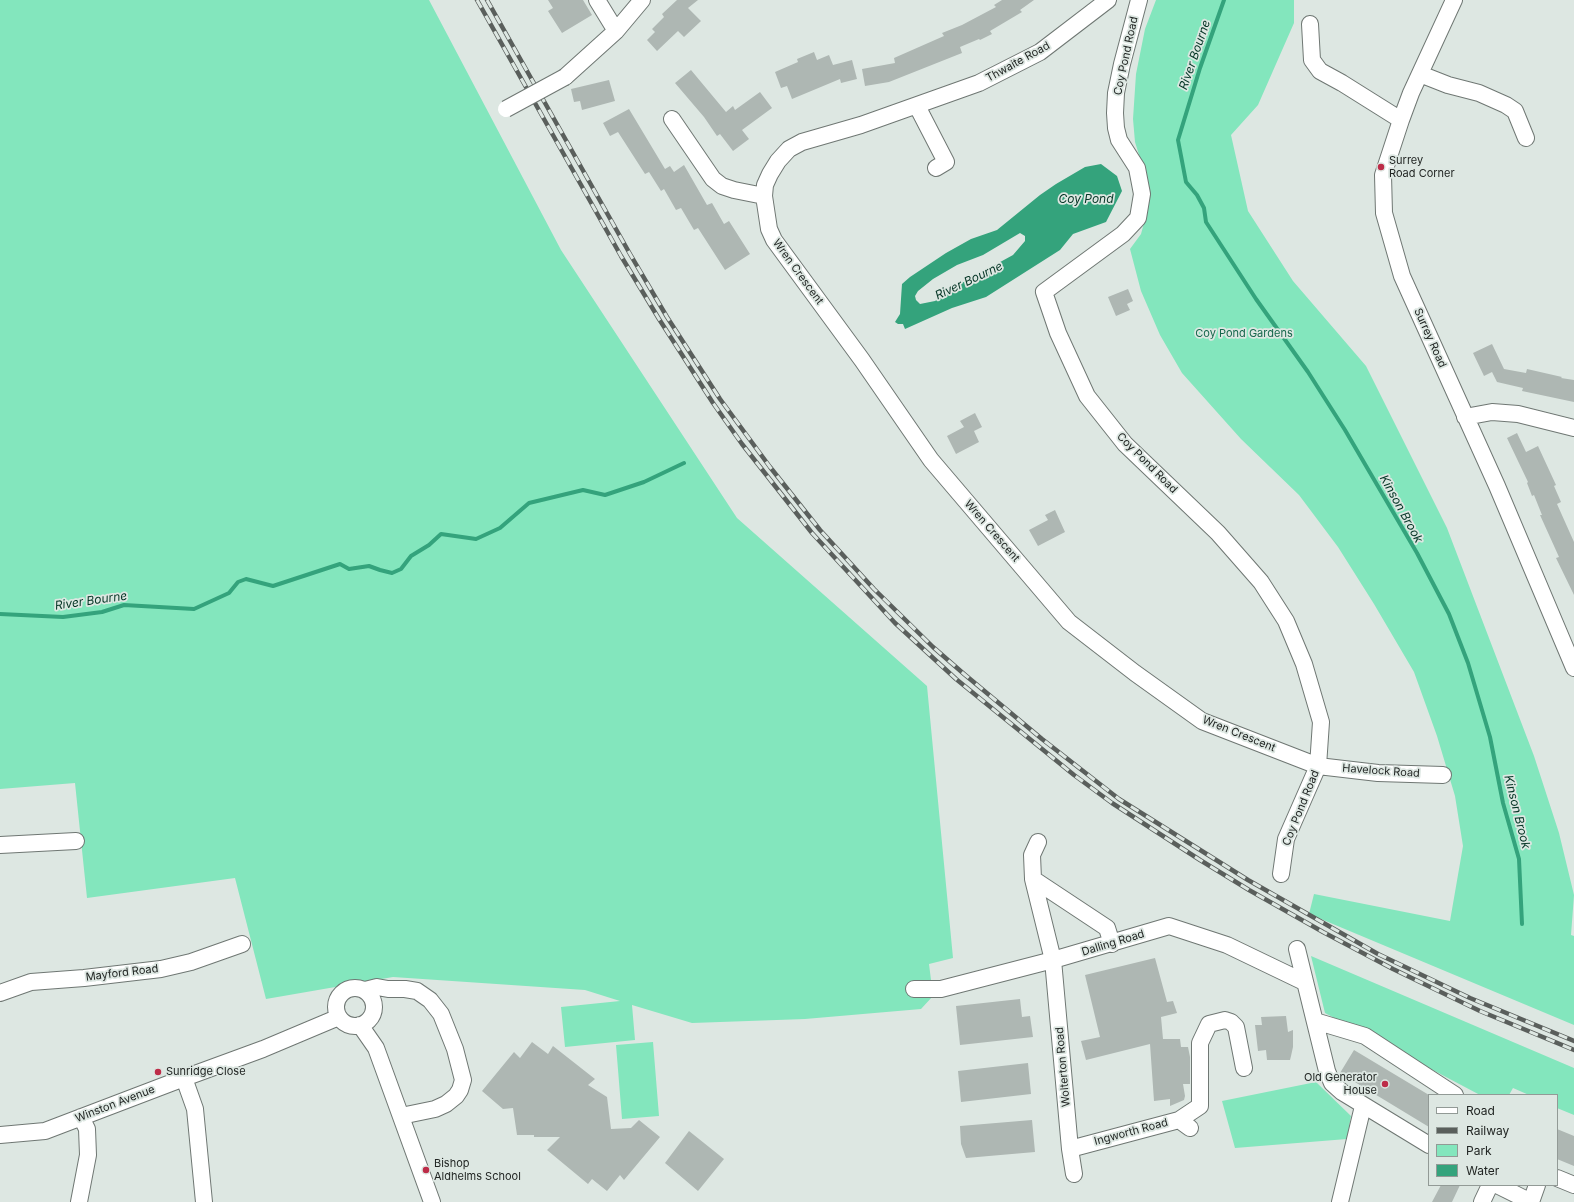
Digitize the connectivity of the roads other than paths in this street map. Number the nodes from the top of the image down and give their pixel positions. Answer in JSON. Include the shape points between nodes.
{"nodes":[{"id":1,"x":597,"y":0,"type":"edge"},
{"id":2,"x":642,"y":0,"type":"edge"},
{"id":3,"x":1108,"y":0,"type":"edge"},
{"id":4,"x":1139,"y":0,"type":"edge"},
{"id":5,"x":1454,"y":0,"type":"edge"},
{"id":6,"x":1310,"y":24,"type":"dead end"},
{"id":7,"x":616,"y":31,"type":"junction"},
{"id":8,"x":1420,"y":74,"type":"junction"},
{"id":9,"x":917,"y":106,"type":"junction"},
{"id":10,"x":506,"y":109,"type":"dead end"},
{"id":11,"x":672,"y":119,"type":"dead end"},
{"id":12,"x":1400,"y":120,"type":"junction"},
{"id":13,"x":1526,"y":138,"type":"dead end"},
{"id":14,"x":947,"y":162,"type":"dead end"},
{"id":15,"x":764,"y":196,"type":"junction"},
{"id":16,"x":1466,"y":417,"type":"junction"},
{"id":17,"x":1574,"y":428,"type":"edge"},
{"id":18,"x":1574,"y":668,"type":"edge"},
{"id":19,"x":1318,"y":766,"type":"junction"},
{"id":20,"x":1443,"y":775,"type":"dead end"},
{"id":21,"x":76,"y":841,"type":"dead end"},
{"id":22,"x":1038,"y":842,"type":"dead end"},
{"id":23,"x":0,"y":845,"type":"edge"},
{"id":24,"x":1280,"y":874,"type":"dead end"},
{"id":25,"x":1033,"y":879,"type":"junction"},
{"id":26,"x":242,"y":944,"type":"dead end"},
{"id":27,"x":1112,"y":944,"type":"junction"},
{"id":28,"x":1297,"y":950,"type":"dead end"},
{"id":29,"x":1053,"y":960,"type":"junction"},
{"id":30,"x":1304,"y":982,"type":"junction"},
{"id":31,"x":388,"y":989,"type":"junction"},
{"id":32,"x":914,"y":989,"type":"dead end"},
{"id":33,"x":364,"y":990,"type":"junction"},
{"id":34,"x":0,"y":993,"type":"edge"},
{"id":35,"x":374,"y":1004,"type":"junction"},
{"id":36,"x":339,"y":1017,"type":"junction"},
{"id":37,"x":1315,"y":1021,"type":"junction"},
{"id":38,"x":360,"y":1025,"type":"junction"},
{"id":39,"x":1244,"y":1068,"type":"dead end"},
{"id":40,"x":184,"y":1078,"type":"junction"},
{"id":41,"x":1453,"y":1094,"type":"edge"},
{"id":42,"x":1364,"y":1106,"type":"junction"},
{"id":43,"x":401,"y":1116,"type":"junction"},
{"id":44,"x":81,"y":1117,"type":"junction"},
{"id":45,"x":0,"y":1135,"type":"edge"},
{"id":46,"x":1428,"y":1144,"type":"edge"},
{"id":47,"x":1070,"y":1149,"type":"junction"},
{"id":48,"x":1074,"y":1174,"type":"dead end"},
{"id":49,"x":1558,"y":1178,"type":"edge"},
{"id":50,"x":1574,"y":1185,"type":"edge"},
{"id":51,"x":1490,"y":1186,"type":"edge"},
{"id":52,"x":1499,"y":1186,"type":"edge"},
{"id":53,"x":1537,"y":1186,"type":"edge"},
{"id":54,"x":79,"y":1202,"type":"edge"},
{"id":55,"x":204,"y":1202,"type":"edge"},
{"id":56,"x":432,"y":1202,"type":"edge"},
{"id":57,"x":1340,"y":1202,"type":"edge"},
{"id":58,"x":1482,"y":1202,"type":"edge"},
{"id":59,"x":1531,"y":1202,"type":"edge"}],
"edges":[{"from":1,"to":7,"type":"street"},
{"from":2,"to":7,"type":"street"},
{"from":3,"to":9,"type":"street","name":"Thwaite Road","via":[[1040,52],[979,83]]},
{"from":4,"to":19,"type":"street","name":"Coy Pond Road","via":[[1122,64],[1115,113],[1119,140],[1137,168],[1142,194],[1138,218],[1123,234],[1044,292],[1058,333],[1087,396],[1125,444],[1218,533],[1261,582],[1286,621],[1304,664],[1321,722]]},
{"from":5,"to":8,"type":"street","name":"Surrey Road"},
{"from":6,"to":12,"type":"street","via":[[1312,60],[1320,71]]},
{"from":7,"to":10,"type":"street","bridge":true,"via":[[565,77]]},
{"from":8,"to":12,"type":"street","name":"Surrey Road"},
{"from":8,"to":13,"type":"street","via":[[1479,93],[1506,105],[1514,111]]},
{"from":9,"to":14,"type":"street"},
{"from":9,"to":15,"type":"street","name":"Thwaite Road","via":[[802,142],[789,149],[770,174]]},
{"from":11,"to":15,"type":"street","via":[[714,179],[722,186]]},
{"from":12,"to":16,"type":"street","name":"Surrey Road","via":[[1383,175],[1384,213],[1402,276]]},
{"from":15,"to":19,"type":"street","name":"Wren Crescent","via":[[766,218],[774,240],[931,460],[1069,622],[1134,673],[1202,721]]},
{"from":16,"to":17,"type":"street","via":[[1492,412],[1518,414]]},
{"from":16,"to":18,"type":"street","name":"Surrey Road"},
{"from":19,"to":20,"type":"street","name":"Havelock Road","via":[[1378,773]]},
{"from":19,"to":24,"type":"street","name":"Coy Pond Road","via":[[1286,839]]},
{"from":21,"to":23,"type":"street"},
{"from":22,"to":25,"type":"street","name":"Wolterton Road","via":[[1032,855]]},
{"from":25,"to":27,"type":"street","via":[[1107,928]]},
{"from":25,"to":29,"type":"street","name":"Wolterton Road"},
{"from":26,"to":34,"type":"street","name":"Mayford Road","via":[[191,962],[161,969],[31,982]]},
{"from":27,"to":29,"type":"street","name":"Dalling Road"},
{"from":27,"to":30,"type":"street","name":"Dalling Road","via":[[1169,926],[1227,945]]},
{"from":28,"to":30,"type":"street"},
{"from":29,"to":32,"type":"street","name":"Dalling Road","via":[[941,989]]},
{"from":29,"to":47,"type":"street","name":"Wolterton Road"},
{"from":30,"to":37,"type":"street"},
{"from":31,"to":33,"type":"street","via":[[377,987]]},
{"from":31,"to":35,"type":"street"},
{"from":31,"to":43,"type":"street","via":[[417,991],[430,1000],[441,1014],[455,1049],[463,1080],[456,1096],[446,1104]]},
{"from":33,"to":35,"type":"street"},
{"from":33,"to":36,"type":"street","via":[[352,988],[342,994],[337,1005]]},
{"from":35,"to":38,"type":"street","via":[[372,1015]]},
{"from":36,"to":38,"type":"street","via":[[348,1024]]},
{"from":36,"to":40,"type":"street","name":"Winston Avenue","via":[[264,1049]]},
{"from":37,"to":41,"type":"street","via":[[1365,1036]]},
{"from":37,"to":42,"type":"street","via":[[1332,1083]]},
{"from":38,"to":43,"type":"street","via":[[376,1048]]},
{"from":39,"to":47,"type":"street","name":"Ingworth Road","via":[[1236,1027],[1225,1020],[1208,1024],[1200,1043],[1200,1106],[1185,1124]]},
{"from":40,"to":44,"type":"street","name":"Winston Avenue"},
{"from":40,"to":55,"type":"street","via":[[195,1109]]},
{"from":42,"to":46,"type":"street"},
{"from":42,"to":57,"type":"street"},
{"from":43,"to":56,"type":"street"},
{"from":44,"to":45,"type":"street","name":"Winston Avenue","via":[[45,1131]]},
{"from":44,"to":54,"type":"street","via":[[87,1129],[88,1155]]},
{"from":47,"to":48,"type":"street","name":"Wolterton Road"},
{"from":49,"to":50,"type":"street"},
{"from":51,"to":58,"type":"street"},
{"from":52,"to":59,"type":"street"},
{"from":53,"to":59,"type":"street"}]}
